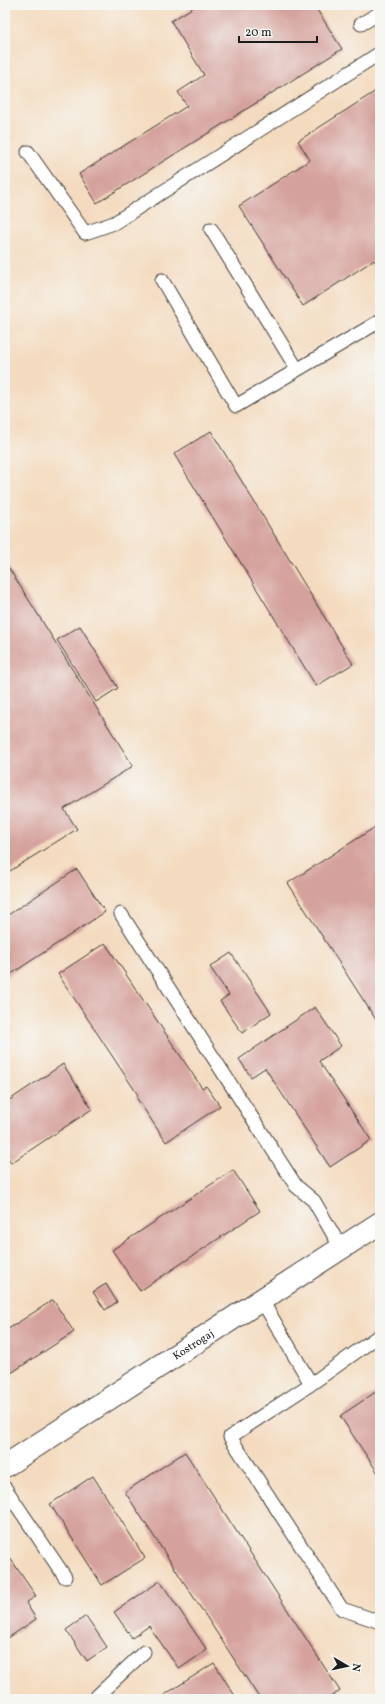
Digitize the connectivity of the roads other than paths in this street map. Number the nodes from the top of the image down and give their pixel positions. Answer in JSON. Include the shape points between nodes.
{"nodes":[{"id":1,"x":380,"y":13,"type":"edge"},
{"id":2,"x":361,"y":24,"type":"dead end"},
{"id":3,"x":380,"y":53,"type":"edge"},
{"id":4,"x":28,"y":152,"type":"dead end"},
{"id":5,"x":212,"y":229,"type":"dead end"},
{"id":6,"x":162,"y":280,"type":"dead end"},
{"id":7,"x":380,"y":321,"type":"edge"},
{"id":8,"x":297,"y":369,"type":"junction"},
{"id":9,"x":121,"y":914,"type":"dead end"},
{"id":10,"x":380,"y":1222,"type":"edge"},
{"id":11,"x":341,"y":1248,"type":"junction"},
{"id":12,"x":261,"y":1300,"type":"junction"},
{"id":13,"x":380,"y":1335,"type":"edge"},
{"id":14,"x":311,"y":1384,"type":"junction"},
{"id":15,"x":5,"y":1466,"type":"edge"},
{"id":16,"x":5,"y":1488,"type":"edge"},
{"id":17,"x":65,"y":1577,"type":"dead end"},
{"id":18,"x":380,"y":1622,"type":"edge"},
{"id":19,"x":144,"y":1652,"type":"dead end"},
{"id":20,"x":94,"y":1699,"type":"edge"}],
"edges":[{"from":1,"to":2,"type":"lane"},
{"from":3,"to":4,"type":"lane","via":[[114,223],[85,233]]},
{"from":5,"to":8,"type":"lane"},
{"from":6,"to":8,"type":"lane","via":[[236,406]]},
{"from":7,"to":8,"type":"lane"},
{"from":9,"to":11,"type":"lane","via":[[296,1186],[314,1201]]},
{"from":10,"to":11,"type":"street","name":"Kostrogaj"},
{"from":11,"to":12,"type":"street","name":"Kostrogaj"},
{"from":12,"to":14,"type":"lane"},
{"from":12,"to":15,"type":"street","name":"Kostrogaj"},
{"from":13,"to":14,"type":"lane"},
{"from":14,"to":18,"type":"lane","via":[[230,1437],[342,1609]]},
{"from":16,"to":17,"type":"lane"},
{"from":19,"to":20,"type":"lane"}]}
